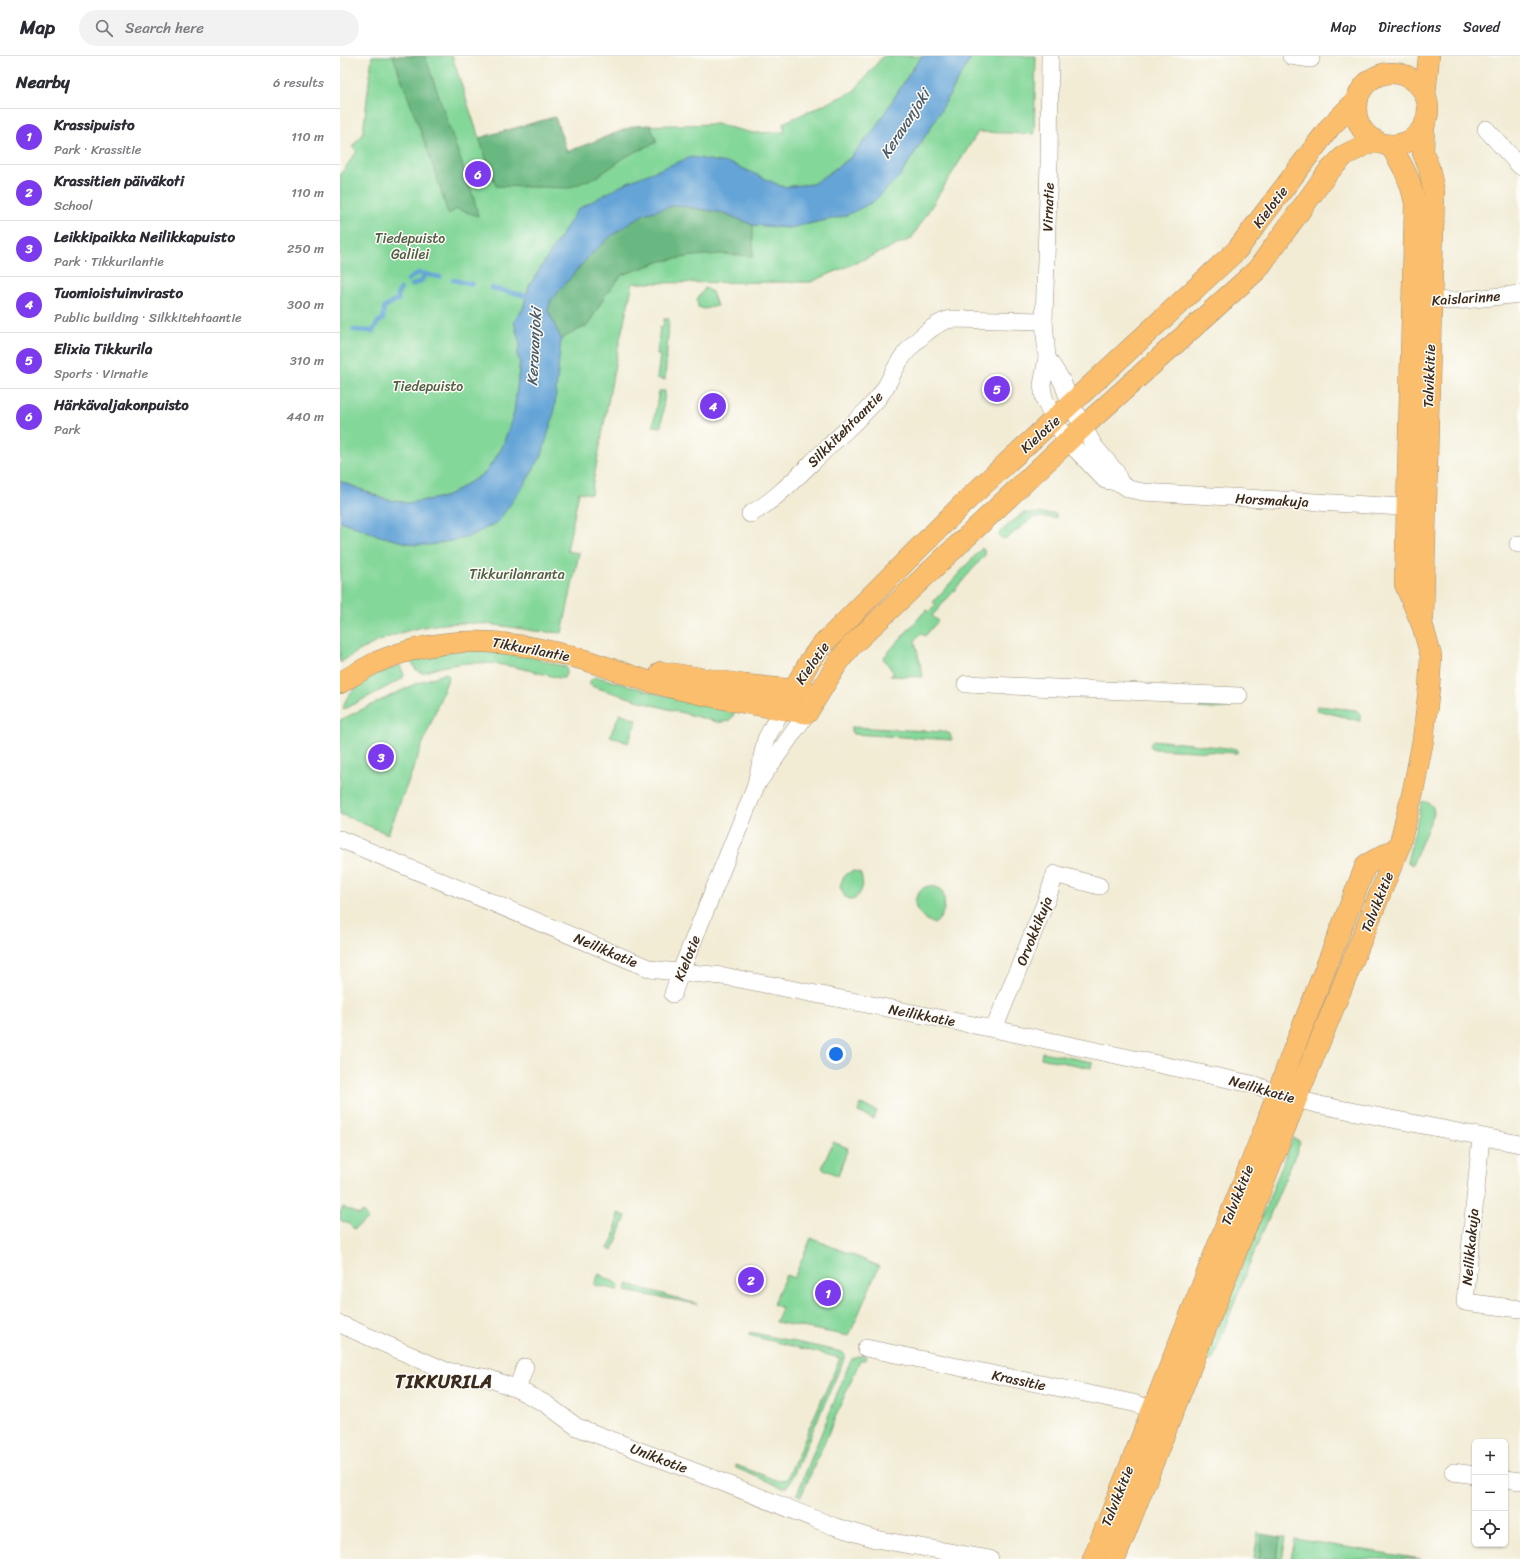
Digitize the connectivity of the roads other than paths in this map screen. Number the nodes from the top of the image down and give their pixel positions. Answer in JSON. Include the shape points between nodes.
{"nodes":[{"id":1,"x":1050,"y":56,"type":"edge"},
{"id":2,"x":1290,"y":56,"type":"edge"},
{"id":3,"x":1400,"y":56,"type":"edge"},
{"id":4,"x":1429,"y":56,"type":"edge"},
{"id":5,"x":1311,"y":59,"type":"dead end"},
{"id":6,"x":1386,"y":74,"type":"junction"},
{"id":7,"x":1425,"y":94,"type":"junction"},
{"id":8,"x":1358,"y":99,"type":"junction"},
{"id":9,"x":1424,"y":126,"type":"junction"},
{"id":10,"x":1486,"y":129,"type":"dead end"},
{"id":11,"x":1383,"y":142,"type":"junction"},
{"id":12,"x":1520,"y":166,"type":"edge"},
{"id":13,"x":1520,"y":294,"type":"edge"},
{"id":14,"x":1421,"y":301,"type":"junction"},
{"id":15,"x":1044,"y":321,"type":"junction"},
{"id":16,"x":1047,"y":358,"type":"junction"},
{"id":17,"x":1072,"y":405,"type":"junction"},
{"id":18,"x":1054,"y":421,"type":"junction"},
{"id":19,"x":1084,"y":426,"type":"junction"},
{"id":20,"x":1069,"y":442,"type":"junction"},
{"id":21,"x":1120,"y":483,"type":"junction"},
{"id":22,"x":1416,"y":508,"type":"junction"},
{"id":23,"x":750,"y":514,"type":"dead end"},
{"id":24,"x":610,"y":668,"type":"junction"},
{"id":25,"x":360,"y":672,"type":"junction"},
{"id":26,"x":340,"y":682,"type":"edge"},
{"id":27,"x":966,"y":684,"type":"dead end"},
{"id":28,"x":793,"y":690,"type":"junction"},
{"id":29,"x":340,"y":691,"type":"edge"},
{"id":30,"x":820,"y":692,"type":"junction"},
{"id":31,"x":1239,"y":696,"type":"dead end"},
{"id":32,"x":782,"y":709,"type":"junction"},
{"id":33,"x":807,"y":713,"type":"junction"},
{"id":34,"x":755,"y":788,"type":"junction"},
{"id":35,"x":340,"y":839,"type":"edge"},
{"id":36,"x":1099,"y":886,"type":"dead end"},
{"id":37,"x":680,"y":973,"type":"junction"},
{"id":38,"x":673,"y":994,"type":"dead end"},
{"id":39,"x":994,"y":1029,"type":"junction"},
{"id":40,"x":1287,"y":1097,"type":"junction"},
{"id":41,"x":1481,"y":1137,"type":"junction"},
{"id":42,"x":1520,"y":1144,"type":"edge"},
{"id":43,"x":1520,"y":1309,"type":"edge"},
{"id":44,"x":340,"y":1324,"type":"edge"},
{"id":45,"x":866,"y":1348,"type":"dead end"},
{"id":46,"x":525,"y":1367,"type":"dead end"},
{"id":47,"x":517,"y":1389,"type":"junction"},
{"id":48,"x":1161,"y":1412,"type":"junction"},
{"id":49,"x":1453,"y":1472,"type":"dead end"},
{"id":50,"x":1472,"y":1475,"type":"edge"},
{"id":51,"x":1508,"y":1479,"type":"edge"},
{"id":52,"x":1520,"y":1481,"type":"edge"},
{"id":53,"x":990,"y":1559,"type":"edge"},
{"id":54,"x":1093,"y":1559,"type":"edge"},
{"id":55,"x":1115,"y":1559,"type":"edge"}],
"edges":[{"from":1,"to":15,"type":"street","name":"Virnatie"},
{"from":2,"to":5,"type":"street"},
{"from":3,"to":6,"type":"main road"},
{"from":4,"to":7,"type":"main road"},
{"from":6,"to":7,"type":"main road","via":[[1408,77],[1419,85]]},
{"from":6,"to":8,"type":"main road","via":[[1370,81]]},
{"from":7,"to":9,"type":"main road","via":[[1428,112]]},
{"from":8,"to":11,"type":"main road","via":[[1357,114],[1360,125]]},
{"from":8,"to":17,"type":"main road","name":"Kielotie","via":[[1330,127],[1237,250]]},
{"from":9,"to":11,"type":"main road","via":[[1418,134],[1402,143]]},
{"from":9,"to":14,"type":"main road","name":"Talvikkitie","via":[[1423,153],[1434,192]]},
{"from":10,"to":12,"type":"street"},
{"from":11,"to":14,"type":"main road","name":"Talvikkitie","via":[[1403,166],[1411,184],[1415,203]]},
{"from":11,"to":19,"type":"main road","name":"Kielotie","via":[[1345,155],[1328,172],[1257,270]]},
{"from":13,"to":14,"type":"street","name":"Kaislarinne","via":[[1455,301]]},
{"from":14,"to":22,"type":"main road","name":"Talvikkitie"},
{"from":15,"to":16,"type":"street","name":"Virnatie"},
{"from":15,"to":23,"type":"street","name":"Silkkitehtaantie","via":[[952,319],[937,324],[901,359],[883,392],[863,414],[792,481],[760,509]]},
{"from":16,"to":17,"type":"street","name":"Virnatie","via":[[1062,381]]},
{"from":16,"to":18,"type":"street","name":"Virnatie","via":[[1042,385],[1044,398]]},
{"from":17,"to":18,"type":"main road","name":"Kielotie"},
{"from":17,"to":19,"type":"street","name":"Virnatie"},
{"from":18,"to":20,"type":"street","name":"Virnatie"},
{"from":18,"to":28,"type":"main road","name":"Kielotie","via":[[968,499],[820,647]]},
{"from":19,"to":20,"type":"main road","name":"Kielotie"},
{"from":19,"to":21,"type":"street","via":[[1094,446],[1116,472]]},
{"from":20,"to":21,"type":"street","name":"Horsmakuja","via":[[1105,480]]},
{"from":20,"to":30,"type":"main road","name":"Kielotie","via":[[850,647]]},
{"from":21,"to":22,"type":"street","name":"Horsmakuja","via":[[1129,489],[1143,492]]},
{"from":22,"to":40,"type":"main road","name":"Talvikkitie","via":[[1405,584],[1423,627],[1431,656],[1423,740],[1413,791],[1399,847]]},
{"from":24,"to":25,"type":"main road","name":"Tikkurilantie","via":[[517,644],[469,641],[435,645],[394,656]]},
{"from":24,"to":28,"type":"main road","name":"Tikkurilantie","via":[[656,671]]},
{"from":24,"to":32,"type":"main road","name":"Tikkurilantie","via":[[681,690]]},
{"from":25,"to":26,"type":"main road","name":"Tikkurilantie"},
{"from":25,"to":29,"type":"main road","name":"Tikkurilantie"},
{"from":27,"to":31,"type":"street"},
{"from":28,"to":30,"type":"main road","name":"Tikkurilantie"},
{"from":28,"to":32,"type":"main road","name":"Kielotie"},
{"from":30,"to":33,"type":"main road","name":"Kielotie"},
{"from":32,"to":33,"type":"main road","name":"Tikkurilantie"},
{"from":32,"to":34,"type":"street","name":"Kielotie","via":[[766,739]]},
{"from":33,"to":34,"type":"street","name":"Kielotie"},
{"from":34,"to":37,"type":"street","name":"Kielotie"},
{"from":35,"to":37,"type":"street","name":"Neilikkatie","via":[[650,969]]},
{"from":36,"to":39,"type":"street","name":"Orvokkikuja","via":[[1055,874],[1046,903]]},
{"from":37,"to":38,"type":"street","name":"Kielotie"},
{"from":37,"to":39,"type":"street","name":"Neilikkatie","via":[[729,977]]},
{"from":39,"to":40,"type":"street","name":"Neilikkatie","via":[[1256,1085]]},
{"from":40,"to":41,"type":"street","name":"Neilikkatie","via":[[1320,1106]]},
{"from":40,"to":48,"type":"main road","name":"Talvikkitie"},
{"from":41,"to":42,"type":"street","name":"Neilikkatie"},
{"from":41,"to":43,"type":"street","name":"Neilikkakuja","via":[[1465,1302]]},
{"from":44,"to":47,"type":"street","name":"Unikkotie","via":[[446,1371],[488,1378]]},
{"from":45,"to":48,"type":"street","name":"Krassitie"},
{"from":46,"to":47,"type":"street"},
{"from":47,"to":53,"type":"street","name":"Unikkotie","via":[[546,1404],[577,1427],[833,1526],[874,1539]]},
{"from":48,"to":54,"type":"main road","name":"Talvikkitie"},
{"from":48,"to":55,"type":"main road","name":"Talvikkitie"},
{"from":49,"to":50,"type":"street"},
{"from":51,"to":52,"type":"street"}]}
